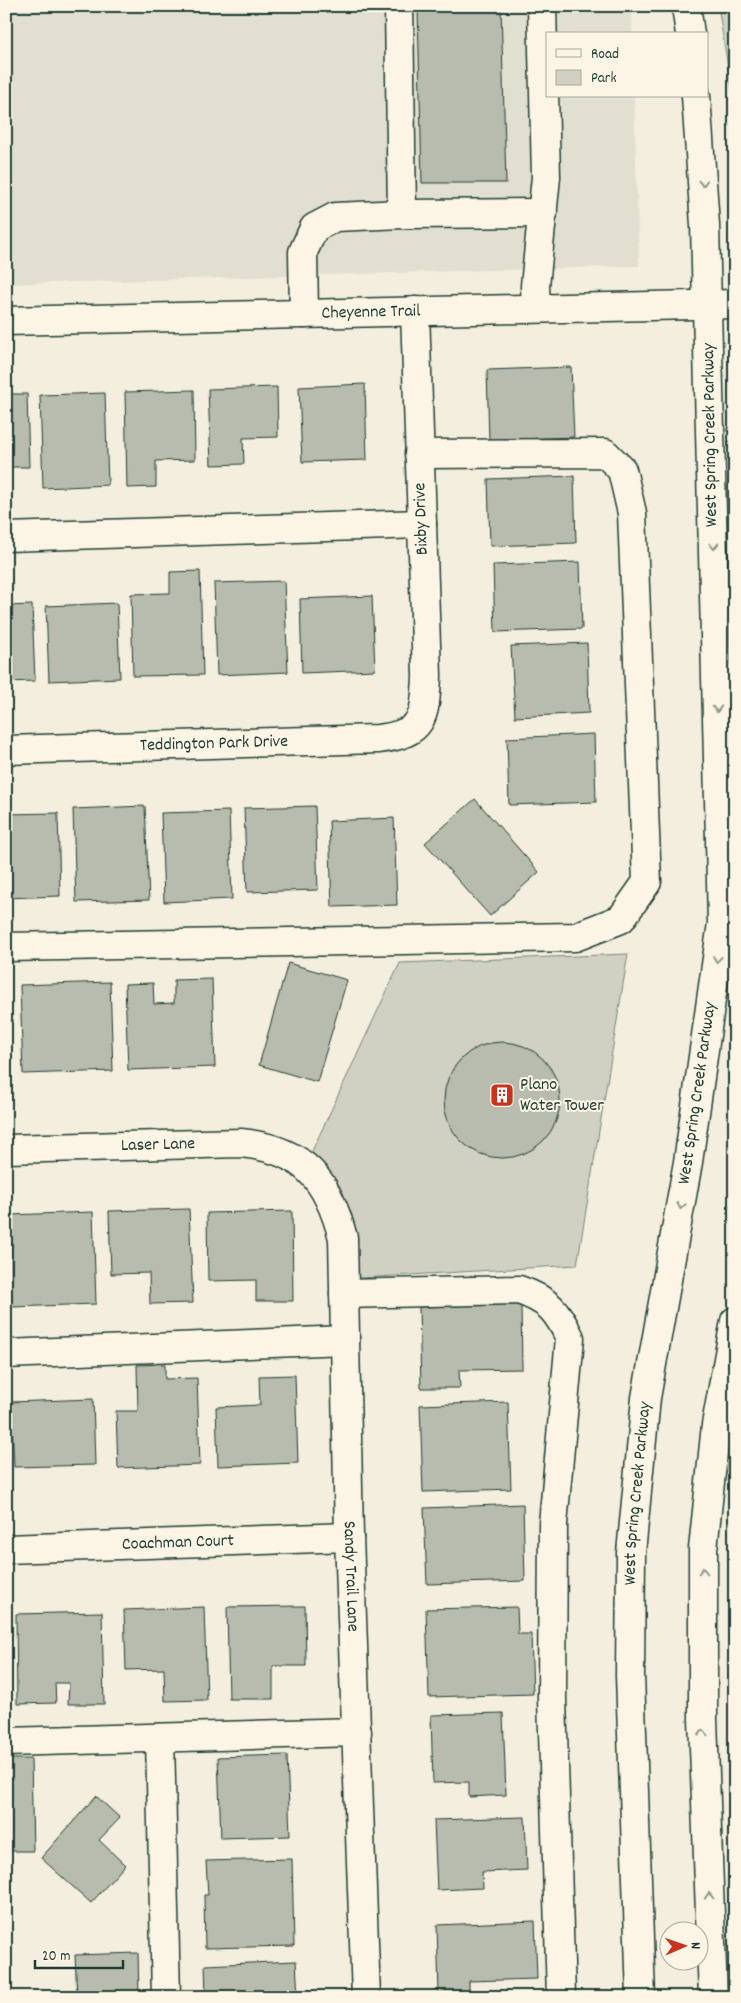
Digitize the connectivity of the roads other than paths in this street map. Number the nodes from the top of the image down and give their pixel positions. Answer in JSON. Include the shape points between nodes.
{"nodes":[{"id":1,"x":399,"y":6,"type":"edge"},
{"id":2,"x":542,"y":6,"type":"edge"},
{"id":3,"x":686,"y":6,"type":"edge"},
{"id":4,"x":690,"y":32,"type":"edge"},
{"id":5,"x":696,"y":98,"type":"edge"},
{"id":6,"x":542,"y":213,"type":"junction"},
{"id":7,"x":402,"y":214,"type":"junction"},
{"id":8,"x":735,"y":304,"type":"edge"},
{"id":9,"x":707,"y":305,"type":"junction"},
{"id":10,"x":536,"y":308,"type":"junction"},
{"id":11,"x":415,"y":311,"type":"junction"},
{"id":12,"x":304,"y":314,"type":"junction"},
{"id":13,"x":6,"y":321,"type":"edge"},
{"id":14,"x":419,"y":454,"type":"junction"},
{"id":15,"x":422,"y":524,"type":"junction"},
{"id":16,"x":6,"y":537,"type":"edge"},
{"id":17,"x":418,"y":725,"type":"joint"},
{"id":18,"x":6,"y":750,"type":"edge"},
{"id":19,"x":6,"y":947,"type":"edge"},
{"id":20,"x":6,"y":1149,"type":"edge"},
{"id":21,"x":305,"y":1166,"type":"joint"},
{"id":22,"x":344,"y":1294,"type":"junction"},
{"id":23,"x":735,"y":1321,"type":"edge"},
{"id":24,"x":345,"y":1340,"type":"junction"},
{"id":25,"x":6,"y":1354,"type":"edge"},
{"id":26,"x":349,"y":1537,"type":"junction"},
{"id":27,"x":6,"y":1549,"type":"edge"},
{"id":28,"x":357,"y":1732,"type":"junction"},
{"id":29,"x":160,"y":1738,"type":"junction"},
{"id":30,"x":6,"y":1742,"type":"edge"},
{"id":31,"x":166,"y":1997,"type":"edge"},
{"id":32,"x":366,"y":1997,"type":"edge"},
{"id":33,"x":561,"y":1997,"type":"edge"},
{"id":34,"x":641,"y":1997,"type":"edge"},
{"id":35,"x":713,"y":1997,"type":"edge"}],
"edges":[{"from":1,"to":7,"type":"street"},
{"from":2,"to":6,"type":"street","via":[[546,177]]},
{"from":3,"to":4,"type":"street"},
{"from":5,"to":9,"type":"street","name":"West Spring Creek Parkway","one_way":true},
{"from":6,"to":7,"type":"street"},
{"from":6,"to":10,"type":"street"},
{"from":7,"to":12,"type":"street","via":[[335,217],[314,228],[303,252]]},
{"from":8,"to":9,"type":"street","name":"Cheyenne Trail"},
{"from":9,"to":10,"type":"street","name":"Cheyenne Trail"},
{"from":9,"to":34,"type":"street","name":"West Spring Creek Parkway","one_way":true,"via":[[722,923],[688,1162],[646,1398],[631,1554],[630,1675]]},
{"from":10,"to":11,"type":"street","name":"Cheyenne Trail"},
{"from":11,"to":12,"type":"street","name":"Cheyenne Trail"},
{"from":11,"to":14,"type":"street","name":"Bixby Drive"},
{"from":12,"to":13,"type":"street","name":"Cheyenne Trail"},
{"from":14,"to":15,"type":"street","name":"Bixby Drive"},
{"from":14,"to":19,"type":"street","via":[[605,453],[622,470],[632,513],[647,882],[621,919],[575,937]]},
{"from":15,"to":16,"type":"street"},
{"from":15,"to":17,"type":"street","name":"Bixby Drive","via":[[427,676],[426,702]]},
{"from":17,"to":18,"type":"street","name":"Teddington Park Drive","via":[[400,736],[378,739]]},
{"from":20,"to":21,"type":"street","name":"Laser Lane","via":[[241,1143],[263,1145],[284,1152]]},
{"from":21,"to":22,"type":"street","name":"Sandy Trail Lane","via":[[328,1192],[336,1209],[343,1238]]},
{"from":22,"to":24,"type":"street","name":"Sandy Trail Lane"},
{"from":22,"to":33,"type":"street","via":[[519,1290],[540,1297],[559,1314],[570,1338],[553,1524],[552,1698]]},
{"from":35,"to":23,"type":"street","one_way":true,"via":[[703,1719],[703,1549],[716,1425]]},
{"from":24,"to":25,"type":"street"},
{"from":24,"to":26,"type":"street","name":"Sandy Trail Lane"},
{"from":26,"to":27,"type":"street","name":"Coachman Court"},
{"from":26,"to":28,"type":"street","name":"Sandy Trail Lane"},
{"from":28,"to":29,"type":"street"},
{"from":28,"to":32,"type":"street","name":"Sandy Trail Lane"},
{"from":29,"to":30,"type":"street"},
{"from":29,"to":31,"type":"street"}]}
